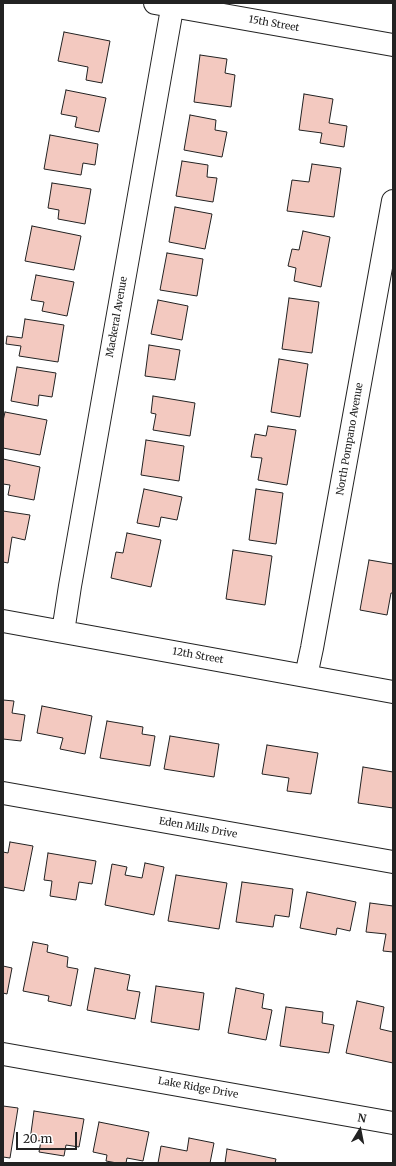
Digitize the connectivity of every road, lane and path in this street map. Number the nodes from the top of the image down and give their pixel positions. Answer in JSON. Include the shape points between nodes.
{"nodes":[{"id":1,"x":167,"y":4,"type":"edge"},
{"id":2,"x":393,"y":45,"type":"edge"},
{"id":3,"x":393,"y":201,"type":"edge"},
{"id":4,"x":3,"y":621,"type":"edge"},
{"id":5,"x":63,"y":632,"type":"junction"},
{"id":6,"x":306,"y":676,"type":"junction"},
{"id":7,"x":393,"y":692,"type":"edge"},
{"id":8,"x":3,"y":793,"type":"edge"},
{"id":9,"x":393,"y":862,"type":"edge"},
{"id":10,"x":3,"y":1054,"type":"edge"},
{"id":11,"x":393,"y":1123,"type":"edge"}],
"edges":[{"from":1,"to":2,"type":"street","name":"15th Street"},
{"from":1,"to":5,"type":"street","name":"Mackeral Avenue"},
{"from":3,"to":6,"type":"street","name":"North Pompano Avenue"},
{"from":4,"to":5,"type":"street","name":"12th Street"},
{"from":5,"to":6,"type":"street","name":"12th Street"},
{"from":6,"to":7,"type":"street","name":"12th Street"},
{"from":8,"to":9,"type":"street","name":"Eden Mills Drive"},
{"from":10,"to":11,"type":"street","name":"Lake Ridge Drive"}]}
